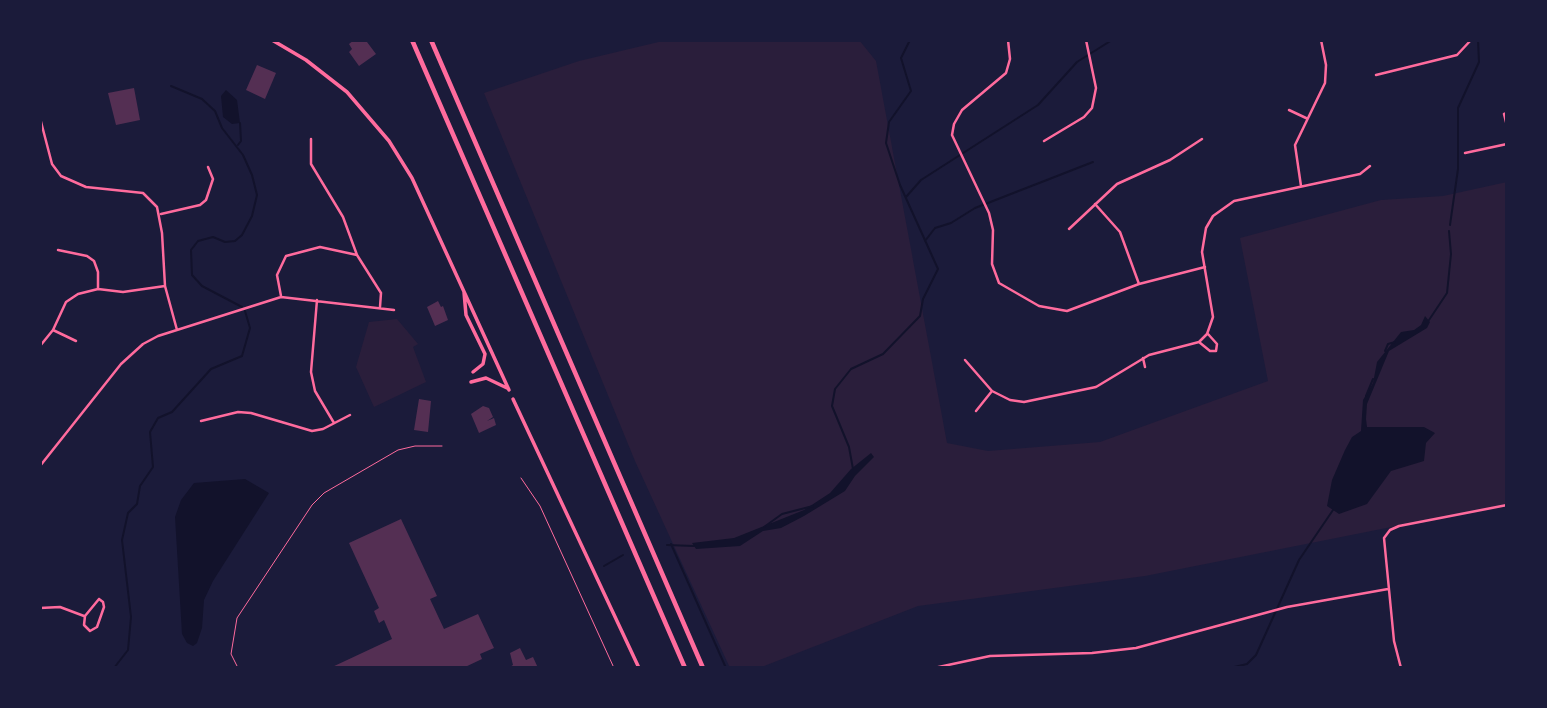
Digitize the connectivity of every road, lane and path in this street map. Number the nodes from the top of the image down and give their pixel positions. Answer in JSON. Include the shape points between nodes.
{"nodes":[{"id":1,"x":272,"y":40,"type":"edge"},
{"id":2,"x":411,"y":40,"type":"edge"},
{"id":3,"x":431,"y":40,"type":"edge"},
{"id":4,"x":1008,"y":40,"type":"edge"},
{"id":5,"x":1086,"y":40,"type":"edge"},
{"id":6,"x":1321,"y":40,"type":"edge"},
{"id":7,"x":1471,"y":40,"type":"edge"},
{"id":8,"x":1376,"y":75,"type":"dead end"},
{"id":9,"x":1289,"y":110,"type":"dead end"},
{"id":10,"x":1507,"y":113,"type":"edge"},
{"id":11,"x":40,"y":118,"type":"edge"},
{"id":12,"x":1306,"y":118,"type":"junction"},
{"id":13,"x":1507,"y":126,"type":"edge"},
{"id":14,"x":311,"y":139,"type":"dead end"},
{"id":15,"x":1202,"y":139,"type":"dead end"},
{"id":16,"x":1044,"y":141,"type":"dead end"},
{"id":17,"x":1507,"y":144,"type":"edge"},
{"id":18,"x":1465,"y":153,"type":"dead end"},
{"id":19,"x":1370,"y":166,"type":"dead end"},
{"id":20,"x":208,"y":167,"type":"dead end"},
{"id":21,"x":1301,"y":186,"type":"junction"},
{"id":22,"x":1095,"y":204,"type":"junction"},
{"id":23,"x":159,"y":215,"type":"junction"},
{"id":24,"x":1069,"y":229,"type":"dead end"},
{"id":25,"x":58,"y":250,"type":"dead end"},
{"id":26,"x":357,"y":255,"type":"junction"},
{"id":27,"x":1205,"y":267,"type":"junction"},
{"id":28,"x":1139,"y":284,"type":"junction"},
{"id":29,"x":165,"y":286,"type":"junction"},
{"id":30,"x":98,"y":289,"type":"junction"},
{"id":31,"x":464,"y":290,"type":"junction"},
{"id":32,"x":281,"y":297,"type":"junction"},
{"id":33,"x":317,"y":300,"type":"junction"},
{"id":34,"x":380,"y":307,"type":"junction"},
{"id":35,"x":394,"y":310,"type":"dead end"},
{"id":36,"x":53,"y":330,"type":"junction"},
{"id":37,"x":177,"y":330,"type":"junction"},
{"id":38,"x":1207,"y":334,"type":"junction"},
{"id":39,"x":76,"y":341,"type":"dead end"},
{"id":40,"x":1199,"y":342,"type":"junction"},
{"id":41,"x":40,"y":346,"type":"edge"},
{"id":42,"x":1143,"y":358,"type":"junction"},
{"id":43,"x":965,"y":360,"type":"dead end"},
{"id":44,"x":1146,"y":367,"type":"dead end"},
{"id":45,"x":473,"y":372,"type":"dead end"},
{"id":46,"x":471,"y":382,"type":"dead end"},
{"id":47,"x":992,"y":391,"type":"junction"},
{"id":48,"x":513,"y":399,"type":"dead end"},
{"id":49,"x":976,"y":411,"type":"dead end"},
{"id":50,"x":350,"y":415,"type":"dead end"},
{"id":51,"x":201,"y":421,"type":"dead end"},
{"id":52,"x":334,"y":423,"type":"junction"},
{"id":53,"x":442,"y":446,"type":"dead end"},
{"id":54,"x":40,"y":466,"type":"edge"},
{"id":55,"x":521,"y":478,"type":"dead end"},
{"id":56,"x":1507,"y":505,"type":"edge"},
{"id":57,"x":1388,"y":589,"type":"junction"},
{"id":58,"x":40,"y":608,"type":"edge"},
{"id":59,"x":85,"y":616,"type":"junction"},
{"id":60,"x":238,"y":668,"type":"edge"},
{"id":61,"x":614,"y":668,"type":"edge"},
{"id":62,"x":639,"y":668,"type":"edge"},
{"id":63,"x":685,"y":668,"type":"edge"},
{"id":64,"x":705,"y":668,"type":"edge"},
{"id":65,"x":933,"y":668,"type":"edge"},
{"id":66,"x":1401,"y":668,"type":"edge"}],
"edges":[{"from":1,"to":31,"type":"main road","via":[[327,75],[378,126],[412,178]]},
{"from":2,"to":63,"type":"highway"},
{"from":3,"to":64,"type":"highway"},
{"from":4,"to":28,"type":"street","via":[[1006,73],[959,114],[952,135],[989,214],[996,278],[1012,292],[1059,311],[1083,307]]},
{"from":5,"to":16,"type":"street","via":[[1096,88],[1092,108]]},
{"from":6,"to":12,"type":"street","via":[[1326,77]]},
{"from":7,"to":8,"type":"street","via":[[1457,55]]},
{"from":9,"to":12,"type":"street"},
{"from":10,"to":13,"type":"street"},
{"from":11,"to":23,"type":"street","via":[[52,164],[61,176],[86,187],[143,193]]},
{"from":12,"to":21,"type":"street","via":[[1294,151]]},
{"from":14,"to":26,"type":"street","via":[[311,164],[343,217]]},
{"from":15,"to":22,"type":"street","via":[[1170,160],[1116,184]]},
{"from":17,"to":18,"type":"street"},
{"from":19,"to":21,"type":"street","via":[[1360,174]]},
{"from":20,"to":23,"type":"street","via":[[213,179],[206,200]]},
{"from":21,"to":27,"type":"street","via":[[1234,201],[1219,211],[1203,236]]},
{"from":22,"to":24,"type":"street"},
{"from":22,"to":28,"type":"street","via":[[1120,232]]},
{"from":23,"to":29,"type":"street"},
{"from":25,"to":30,"type":"street","via":[[94,261]]},
{"from":26,"to":32,"type":"street","via":[[320,247],[286,256],[276,275]]},
{"from":26,"to":34,"type":"street","via":[[381,293]]},
{"from":27,"to":28,"type":"street"},
{"from":27,"to":38,"type":"street","via":[[1214,313]]},
{"from":29,"to":30,"type":"street","via":[[123,292]]},
{"from":29,"to":37,"type":"street"},
{"from":30,"to":36,"type":"street","via":[[66,302]]},
{"from":31,"to":45,"type":"main road","via":[[466,314],[485,354],[483,364]]},
{"from":31,"to":46,"type":"main road","via":[[509,390],[486,378]]},
{"from":32,"to":33,"type":"street"},
{"from":32,"to":37,"type":"street"},
{"from":33,"to":34,"type":"street"},
{"from":33,"to":52,"type":"street","via":[[311,372],[315,391]]},
{"from":34,"to":35,"type":"street"},
{"from":36,"to":39,"type":"street"},
{"from":36,"to":41,"type":"street"},
{"from":37,"to":54,"type":"street","via":[[143,344],[130,355]]},
{"from":38,"to":40,"type":"street"},
{"from":38,"to":40,"type":"street","via":[[1217,350],[1211,352]]},
{"from":40,"to":42,"type":"street"},
{"from":42,"to":44,"type":"street"},
{"from":42,"to":47,"type":"street","via":[[1110,382],[1074,393],[1024,401]]},
{"from":43,"to":47,"type":"street"},
{"from":47,"to":49,"type":"street"},
{"from":48,"to":62,"type":"main road"},
{"from":50,"to":52,"type":"street"},
{"from":51,"to":52,"type":"street","via":[[238,412],[312,431]]},
{"from":53,"to":60,"type":"lane","via":[[398,450],[324,493],[312,505],[237,618],[231,654]]},
{"from":55,"to":61,"type":"lane","via":[[540,506]]},
{"from":56,"to":57,"type":"street","via":[[1390,530],[1384,538]]},
{"from":57,"to":65,"type":"street","via":[[1287,607],[1136,648],[990,656]]},
{"from":57,"to":66,"type":"street"},
{"from":58,"to":59,"type":"street","via":[[60,607]]},
{"from":59,"to":59,"type":"street","via":[[86,629],[95,630],[103,602],[94,602]]}]}
